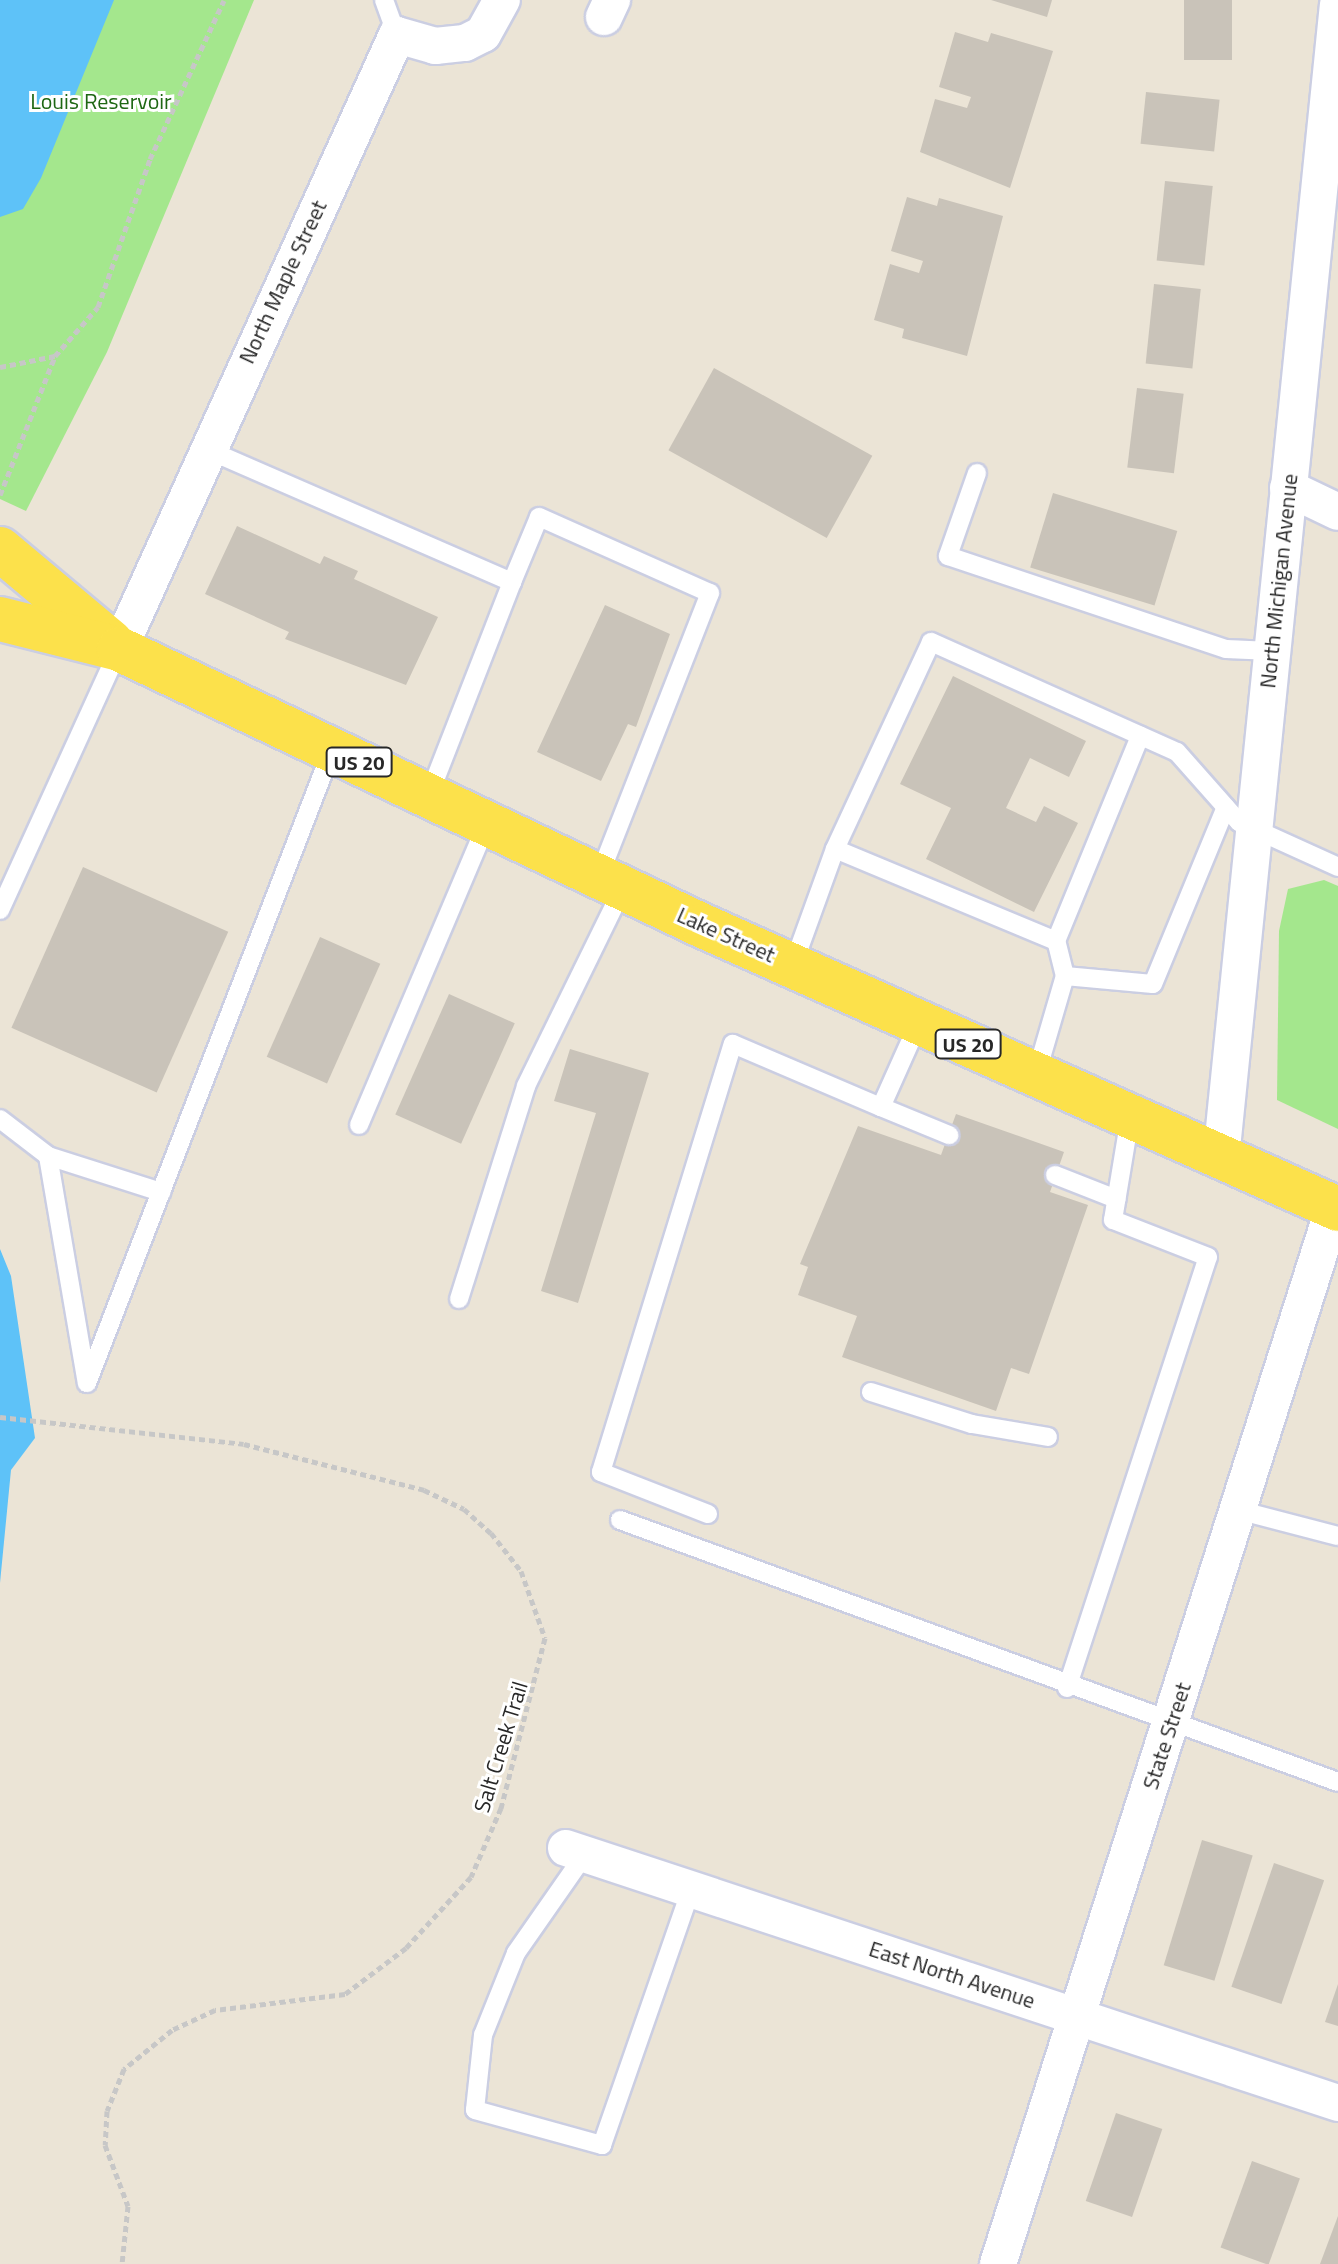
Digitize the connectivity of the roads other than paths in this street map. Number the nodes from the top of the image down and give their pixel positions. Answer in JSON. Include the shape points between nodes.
{"nodes":[{"id":1,"x":384,"y":0,"type":"edge"},
{"id":2,"x":502,"y":0,"type":"edge"},
{"id":3,"x":1338,"y":5,"type":"edge"},
{"id":4,"x":397,"y":35,"type":"junction"},
{"id":5,"x":1331,"y":124,"type":"edge"},
{"id":6,"x":206,"y":449,"type":"junction"},
{"id":7,"x":977,"y":473,"type":"dead end"},
{"id":8,"x":1288,"y":488,"type":"junction"},
{"id":9,"x":1338,"y":512,"type":"edge"},
{"id":10,"x":0,"y":549,"type":"edge"},
{"id":11,"x":512,"y":582,"type":"junction"},
{"id":12,"x":0,"y":619,"type":"edge"},
{"id":13,"x":119,"y":649,"type":"junction"},
{"id":14,"x":1272,"y":651,"type":"junction"},
{"id":15,"x":1140,"y":736,"type":"junction"},
{"id":16,"x":332,"y":750,"type":"junction"},
{"id":17,"x":429,"y":795,"type":"junction"},
{"id":18,"x":1240,"y":818,"type":"junction"},
{"id":19,"x":487,"y":823,"type":"junction"},
{"id":20,"x":835,"y":849,"type":"junction"},
{"id":21,"x":1338,"y":867,"type":"edge"},
{"id":22,"x":611,"y":882,"type":"junction"},
{"id":23,"x":0,"y":910,"type":"edge"},
{"id":24,"x":1056,"y":941,"type":"junction"},
{"id":25,"x":793,"y":965,"type":"junction"},
{"id":26,"x":1065,"y":976,"type":"junction"},
{"id":27,"x":919,"y":1022,"type":"junction"},
{"id":28,"x":1036,"y":1075,"type":"junction"},
{"id":29,"x":881,"y":1107,"type":"junction"},
{"id":30,"x":1130,"y":1117,"type":"junction"},
{"id":31,"x":0,"y":1119,"type":"edge"},
{"id":32,"x":359,"y":1125,"type":"dead end"},
{"id":33,"x":949,"y":1135,"type":"dead end"},
{"id":34,"x":48,"y":1156,"type":"junction"},
{"id":35,"x":1221,"y":1158,"type":"junction"},
{"id":36,"x":1055,"y":1175,"type":"dead end"},
{"id":37,"x":161,"y":1192,"type":"junction"},
{"id":38,"x":1116,"y":1199,"type":"junction"},
{"id":39,"x":1336,"y":1208,"type":"edge"},
{"id":40,"x":459,"y":1299,"type":"dead end"},
{"id":41,"x":871,"y":1392,"type":"dead end"},
{"id":42,"x":1048,"y":1437,"type":"dead end"},
{"id":43,"x":1238,"y":1510,"type":"junction"},
{"id":44,"x":708,"y":1514,"type":"dead end"},
{"id":45,"x":620,"y":1520,"type":"dead end"},
{"id":46,"x":1338,"y":1536,"type":"edge"},
{"id":47,"x":1067,"y":1688,"type":"junction"},
{"id":48,"x":1170,"y":1726,"type":"junction"},
{"id":49,"x":1338,"y":1782,"type":"edge"},
{"id":50,"x":576,"y":1851,"type":"joint"},
{"id":51,"x":691,"y":1890,"type":"junction"},
{"id":52,"x":1078,"y":2017,"type":"junction"},
{"id":53,"x":1338,"y":2103,"type":"edge"},
{"id":54,"x":998,"y":2264,"type":"edge"}],
"edges":[{"from":1,"to":4,"type":"lane"},
{"from":2,"to":4,"type":"street","via":[[483,34],[465,43],[435,46]]},
{"from":3,"to":5,"type":"street","name":"North Michigan Avenue"},
{"from":4,"to":6,"type":"street","name":"North Maple Street"},
{"from":5,"to":8,"type":"street","name":"North Michigan Avenue"},
{"from":6,"to":11,"type":"lane"},
{"from":6,"to":13,"type":"street","name":"North Maple Street"},
{"from":7,"to":14,"type":"lane","via":[[948,556],[1226,649]]},
{"from":8,"to":9,"type":"street"},
{"from":8,"to":14,"type":"street","name":"North Michigan Avenue"},
{"from":10,"to":13,"type":"main road","name":"Lake Street","number":"US 20"},
{"from":11,"to":17,"type":"lane"},
{"from":11,"to":22,"type":"lane","via":[[539,517],[710,593]]},
{"from":12,"to":13,"type":"main road","name":"Lake Street","number":"US 20"},
{"from":13,"to":16,"type":"main road","name":"Lake Street","number":"US 20"},
{"from":13,"to":23,"type":"lane"},
{"from":14,"to":18,"type":"street","name":"North Michigan Avenue"},
{"from":15,"to":18,"type":"lane","via":[[1177,752]]},
{"from":15,"to":20,"type":"lane","via":[[931,642]]},
{"from":15,"to":24,"type":"lane"},
{"from":16,"to":17,"type":"main road","name":"Lake Street","number":"US 20"},
{"from":16,"to":37,"type":"lane"},
{"from":17,"to":19,"type":"main road","name":"Lake Street","number":"US 20"},
{"from":18,"to":21,"type":"lane"},
{"from":18,"to":26,"type":"lane","via":[[1153,984]]},
{"from":18,"to":35,"type":"street","name":"North Michigan Avenue"},
{"from":19,"to":22,"type":"main road","name":"Lake Street","number":"US 20"},
{"from":19,"to":32,"type":"lane"},
{"from":20,"to":24,"type":"lane"},
{"from":20,"to":25,"type":"lane"},
{"from":22,"to":25,"type":"main road","name":"Lake Street","number":"US 20"},
{"from":22,"to":40,"type":"lane","via":[[526,1086]]},
{"from":24,"to":26,"type":"lane"},
{"from":25,"to":27,"type":"main road","name":"Lake Street","number":"US 20"},
{"from":26,"to":28,"type":"lane"},
{"from":27,"to":28,"type":"main road","name":"Lake Street","number":"US 20"},
{"from":27,"to":29,"type":"lane"},
{"from":28,"to":30,"type":"main road","name":"Lake Street","number":"US 20"},
{"from":29,"to":33,"type":"lane"},
{"from":29,"to":44,"type":"lane","via":[[733,1044],[601,1472]]},
{"from":30,"to":35,"type":"main road","name":"Lake Street","number":"US 20"},
{"from":30,"to":38,"type":"lane"},
{"from":31,"to":34,"type":"lane"},
{"from":34,"to":37,"type":"lane"},
{"from":34,"to":37,"type":"lane","via":[[87,1383]]},
{"from":35,"to":39,"type":"main road","name":"Lake Street","number":"US 20"},
{"from":36,"to":38,"type":"lane"},
{"from":38,"to":47,"type":"lane","via":[[1113,1220],[1208,1257]]},
{"from":39,"to":43,"type":"street","name":"State Street"},
{"from":41,"to":42,"type":"lane","via":[[972,1424]]},
{"from":43,"to":46,"type":"lane"},
{"from":43,"to":48,"type":"street","name":"State Street"},
{"from":45,"to":47,"type":"lane"},
{"from":47,"to":48,"type":"lane"},
{"from":48,"to":49,"type":"lane"},
{"from":48,"to":52,"type":"street","name":"State Street"},
{"from":50,"to":51,"type":"street","name":"East North Avenue"},
{"from":50,"to":51,"type":"lane","via":[[516,1953],[483,2035],[475,2110],[602,2145]]},
{"from":51,"to":52,"type":"street","name":"East North Avenue"},
{"from":52,"to":53,"type":"street","name":"East North Avenue"},
{"from":52,"to":54,"type":"street","name":"State Street"}]}
